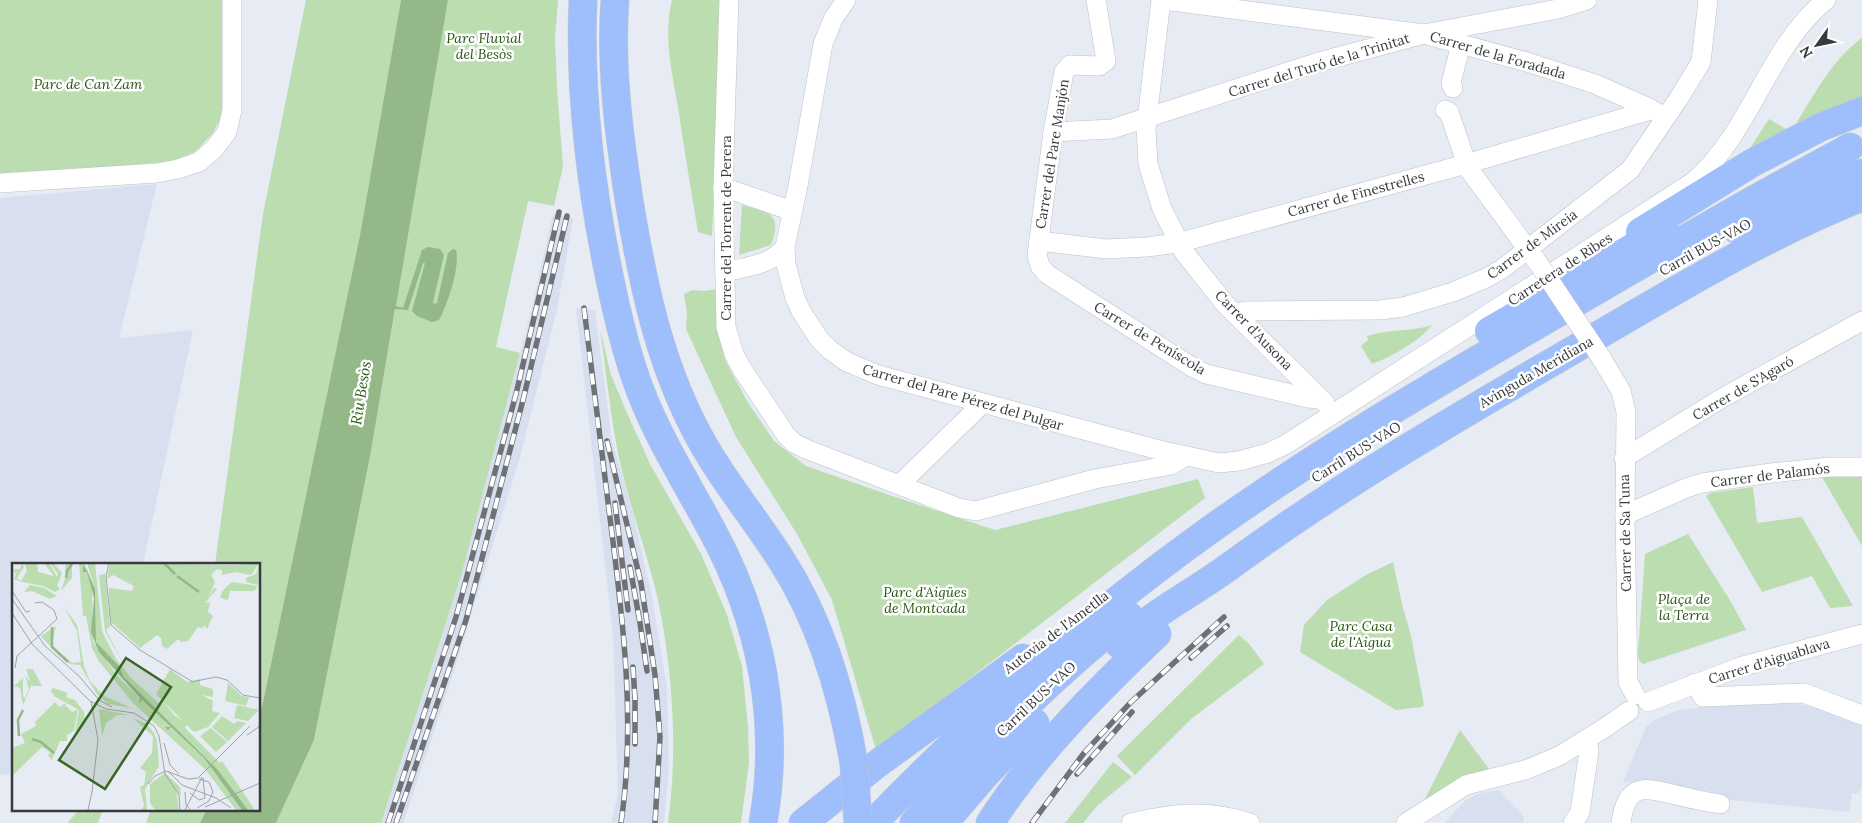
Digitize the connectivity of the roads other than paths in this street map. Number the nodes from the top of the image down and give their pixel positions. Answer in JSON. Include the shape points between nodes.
{"nodes":[{"id":1,"x":232,"y":0,"type":"edge"},
{"id":2,"x":583,"y":0,"type":"edge"},
{"id":3,"x":615,"y":0,"type":"edge"},
{"id":4,"x":630,"y":0,"type":"edge"},
{"id":5,"x":729,"y":0,"type":"edge"},
{"id":6,"x":846,"y":0,"type":"edge"},
{"id":7,"x":1096,"y":0,"type":"edge"},
{"id":8,"x":1162,"y":0,"type":"edge"},
{"id":9,"x":1587,"y":0,"type":"edge"},
{"id":10,"x":1708,"y":0,"type":"edge"},
{"id":11,"x":1826,"y":0,"type":"edge"},
{"id":12,"x":1424,"y":34,"type":"junction"},
{"id":13,"x":1461,"y":44,"type":"junction"},
{"id":14,"x":615,"y":65,"type":"junction"},
{"id":15,"x":1451,"y":86,"type":"dead end"},
{"id":16,"x":1447,"y":111,"type":"dead end"},
{"id":17,"x":1862,"y":111,"type":"edge"},
{"id":18,"x":1657,"y":113,"type":"junction"},
{"id":19,"x":1146,"y":118,"type":"junction"},
{"id":20,"x":1053,"y":132,"type":"junction"},
{"id":21,"x":1466,"y":164,"type":"junction"},
{"id":22,"x":1862,"y":173,"type":"edge"},
{"id":23,"x":0,"y":183,"type":"edge"},
{"id":24,"x":724,"y":187,"type":"junction"},
{"id":25,"x":1862,"y":197,"type":"edge"},
{"id":26,"x":792,"y":211,"type":"junction"},
{"id":27,"x":1178,"y":243,"type":"junction"},
{"id":28,"x":785,"y":247,"type":"junction"},
{"id":29,"x":1038,"y":248,"type":"junction"},
{"id":30,"x":1532,"y":255,"type":"junction"},
{"id":31,"x":725,"y":272,"type":"junction"},
{"id":32,"x":1577,"y":278,"type":"junction"},
{"id":33,"x":1235,"y":314,"type":"junction"},
{"id":34,"x":1862,"y":321,"type":"edge"},
{"id":35,"x":1320,"y":399,"type":"junction"},
{"id":36,"x":984,"y":403,"type":"junction"},
{"id":37,"x":1336,"y":412,"type":"junction"},
{"id":38,"x":1312,"y":446,"type":"junction"},
{"id":39,"x":1186,"y":456,"type":"joint"},
{"id":40,"x":1160,"y":458,"type":"junction"},
{"id":41,"x":1624,"y":458,"type":"junction"},
{"id":42,"x":1862,"y":467,"type":"edge"},
{"id":43,"x":900,"y":484,"type":"junction"},
{"id":44,"x":1235,"y":513,"type":"junction"},
{"id":45,"x":1624,"y":515,"type":"junction"},
{"id":46,"x":1224,"y":571,"type":"junction"},
{"id":47,"x":1862,"y":634,"type":"edge"},
{"id":48,"x":1695,"y":684,"type":"junction"},
{"id":49,"x":1637,"y":703,"type":"junction"},
{"id":50,"x":1862,"y":715,"type":"edge"},
{"id":51,"x":1587,"y":739,"type":"junction"},
{"id":52,"x":1720,"y":804,"type":"dead end"},
{"id":53,"x":878,"y":822,"type":"edge"},
{"id":54,"x":763,"y":823,"type":"edge"},
{"id":55,"x":803,"y":823,"type":"edge"},
{"id":56,"x":914,"y":823,"type":"edge"},
{"id":57,"x":944,"y":823,"type":"edge"},
{"id":58,"x":990,"y":823,"type":"edge"},
{"id":59,"x":1131,"y":823,"type":"edge"},
{"id":60,"x":1250,"y":823,"type":"edge"},
{"id":61,"x":1406,"y":823,"type":"edge"},
{"id":62,"x":1573,"y":823,"type":"edge"},
{"id":63,"x":1621,"y":823,"type":"edge"}],
"edges":[{"from":1,"to":23,"type":"street","via":[[232,110],[227,132],[199,162],[157,173]]},
{"from":2,"to":54,"type":"highway","via":[[585,121],[613,294],[631,365],[648,410],[724,551],[754,629],[769,720],[770,755]]},
{"from":3,"to":14,"type":"highway"},
{"from":4,"to":14,"type":"highway"},
{"from":5,"to":24,"type":"street","name":"Carrer del Torrent de Perera"},
{"from":6,"to":26,"type":"street","name":"Carrer del Pare Pérez del Pulgar","via":[[833,19],[823,44]]},
{"from":7,"to":20,"type":"street","name":"Carrer del Pare Manjón","via":[[1106,61],[1099,66],[1074,65],[1064,72]]},
{"from":8,"to":12,"type":"street","name":"Carrer de la Foradada"},
{"from":8,"to":19,"type":"street","name":"Carrer d'Ausona"},
{"from":9,"to":12,"type":"street","name":"Carrer del Turó de la Trinitat","via":[[1558,9]]},
{"from":10,"to":18,"type":"street","name":"Carrer de Mireia","via":[[1701,62]]},
{"from":11,"to":37,"type":"street","name":"Carretera de Ribes","via":[[1798,28],[1728,144],[1697,179]]},
{"from":12,"to":13,"type":"street","name":"Carrer de la Foradada"},
{"from":12,"to":19,"type":"street","name":"Carrer del Turó de la Trinitat","via":[[1319,62]]},
{"from":13,"to":15,"type":"street"},
{"from":13,"to":18,"type":"street","name":"Carrer de la Foradada","via":[[1595,84]]},
{"from":14,"to":53,"type":"highway","bridge":true,"via":[[620,144],[640,265],[654,326],[679,396],[697,433],[722,476],[781,560],[805,604],[826,653],[842,706],[854,764]]},
{"from":16,"to":21,"type":"street","name":"Carrer de Sa Tuna"},
{"from":17,"to":32,"type":"highway","via":[[1821,127],[1744,168],[1642,230]]},
{"from":18,"to":21,"type":"street","name":"Carrer de Finestrelles","via":[[1644,112]]},
{"from":18,"to":30,"type":"street","name":"Carrer de Mireia","via":[[1630,170]]},
{"from":19,"to":20,"type":"street","name":"Carrer del Turó de la Trinitat","via":[[1107,130]]},
{"from":19,"to":27,"type":"street","name":"Carrer d'Ausona","via":[[1146,149],[1151,178]]},
{"from":20,"to":29,"type":"street","name":"Carrer del Pare Manjón"},
{"from":21,"to":27,"type":"street","name":"Carrer de Finestrelles"},
{"from":21,"to":30,"type":"street","name":"Carrer de Sa Tuna"},
{"from":22,"to":56,"type":"highway","name":"Carril BUS-VAO","via":[[1736,228],[1593,309],[1385,433],[1248,522],[1123,620],[1074,663],[976,756]]},
{"from":24,"to":26,"type":"street"},
{"from":24,"to":31,"type":"street","name":"Carrer del Torrent de Perera"},
{"from":25,"to":46,"type":"highway","name":"Avinguda Meridiana","via":[[1727,260],[1562,356],[1413,444],[1298,518]]},
{"from":26,"to":28,"type":"street","name":"Carrer del Pare Pérez del Pulgar"},
{"from":27,"to":29,"type":"street","name":"Carrer de Finestrelles","via":[[1106,249]]},
{"from":27,"to":33,"type":"street","name":"Carrer d'Ausona"},
{"from":28,"to":31,"type":"street","via":[[770,261]]},
{"from":28,"to":36,"type":"street","name":"Carrer del Pare Pérez del Pulgar","via":[[795,298],[809,324],[830,350],[847,362],[878,375]]},
{"from":29,"to":35,"type":"street","name":"Carrer de Peníscola","via":[[1040,266],[1047,274],[1192,367],[1216,376]]},
{"from":30,"to":33,"type":"street","name":"Carrer de Mireia","via":[[1453,292],[1403,307],[1246,311]]},
{"from":30,"to":41,"type":"street","name":"Carrer de Sa Tuna","bridge":true,"via":[[1622,391],[1626,412]]},
{"from":31,"to":43,"type":"street","name":"Carrer del Torrent de Perera","via":[[726,320],[734,354],[786,435],[806,449]]},
{"from":32,"to":38,"type":"highway"},
{"from":32,"to":44,"type":"highway","via":[[1740,189],[1789,166],[1850,147],[1420,393]]},
{"from":33,"to":35,"type":"street","name":"Carrer d'Ausona"},
{"from":34,"to":41,"type":"street","name":"Carrer de S'Agaró","via":[[1724,396]]},
{"from":35,"to":37,"type":"street","name":"Carrer de Peníscola"},
{"from":36,"to":40,"type":"street","name":"Carrer del Pare Pérez del Pulgar"},
{"from":36,"to":43,"type":"street"},
{"from":37,"to":39,"type":"street","name":"Carretera de Ribes","via":[[1276,450],[1229,463]]},
{"from":38,"to":44,"type":"highway"},
{"from":38,"to":55,"type":"highway","name":"Autovia de l'Ametlla","via":[[1194,528],[1040,646],[877,764]]},
{"from":39,"to":40,"type":"street","name":"Carrer del Torrent de Perera","via":[[1171,465]]},
{"from":40,"to":43,"type":"street","name":"Carrer del Torrent de Perera","via":[[976,511],[960,508]]},
{"from":41,"to":45,"type":"street","name":"Carrer de Sa Tuna"},
{"from":42,"to":45,"type":"street","name":"Carrer de Palamós","via":[[1789,471],[1702,483]]},
{"from":44,"to":53,"type":"highway","via":[[1161,567],[996,703]]},
{"from":45,"to":49,"type":"street","name":"Carrer de Sa Tuna","via":[[1628,682]]},
{"from":46,"to":57,"type":"highway","via":[[1126,637],[1039,719]]},
{"from":46,"to":58,"type":"highway","via":[[1076,714],[1022,778]]},
{"from":47,"to":48,"type":"street","name":"Carrer d'Aiguablava","via":[[1742,666]]},
{"from":48,"to":49,"type":"street","name":"Carrer d'Aiguablava"},
{"from":48,"to":50,"type":"street","via":[[1703,697],[1804,692]]},
{"from":49,"to":51,"type":"street","name":"Carrer d'Aiguablava"},
{"from":51,"to":61,"type":"street","name":"Carrer d'Aiguablava","via":[[1559,756],[1525,770],[1466,785]]},
{"from":51,"to":62,"type":"street","via":[[1589,751],[1580,812]]},
{"from":52,"to":63,"type":"street","via":[[1649,788],[1629,797]]},
{"from":59,"to":60,"type":"street","via":[[1181,813],[1234,817]]}]}
